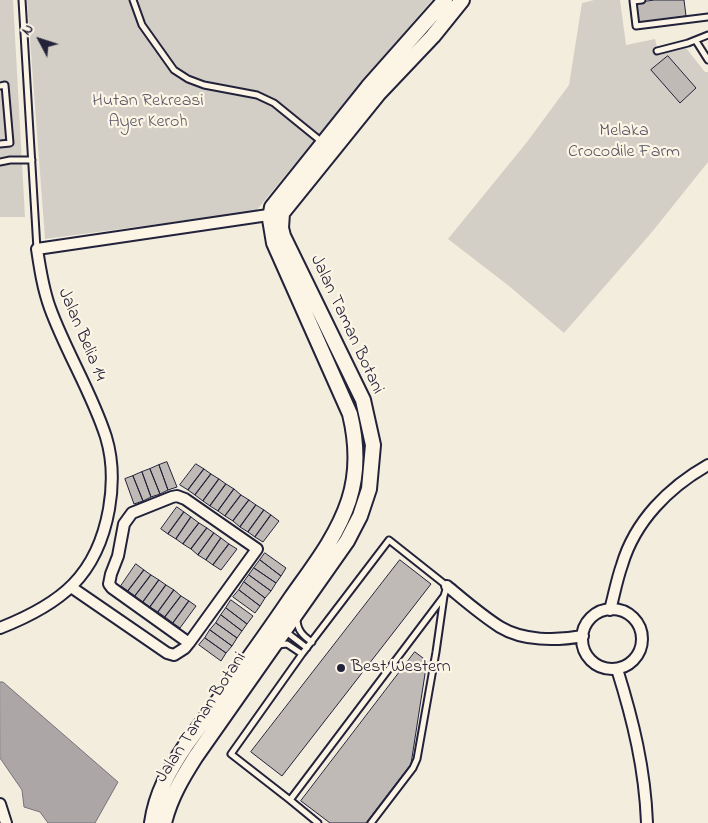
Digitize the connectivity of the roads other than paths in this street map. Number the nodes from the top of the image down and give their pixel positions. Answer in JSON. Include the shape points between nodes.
{"nodes":[{"id":1,"x":22,"y":0,"type":"edge"},
{"id":2,"x":133,"y":0,"type":"edge"},
{"id":3,"x":445,"y":0,"type":"edge"},
{"id":4,"x":462,"y":0,"type":"edge"},
{"id":5,"x":642,"y":0,"type":"edge"},
{"id":6,"x":708,"y":17,"type":"edge"},
{"id":7,"x":708,"y":36,"type":"edge"},
{"id":8,"x":696,"y":41,"type":"junction"},
{"id":9,"x":658,"y":51,"type":"dead end"},
{"id":10,"x":708,"y":60,"type":"edge"},
{"id":11,"x":0,"y":86,"type":"edge"},
{"id":12,"x":0,"y":105,"type":"edge"},
{"id":13,"x":6,"y":105,"type":"junction"},
{"id":14,"x":8,"y":126,"type":"junction"},
{"id":15,"x":0,"y":127,"type":"edge"},
{"id":16,"x":0,"y":144,"type":"edge"},
{"id":17,"x":327,"y":147,"type":"junction"},
{"id":18,"x":32,"y":160,"type":"junction"},
{"id":19,"x":0,"y":162,"type":"edge"},
{"id":20,"x":276,"y":214,"type":"junction"},
{"id":21,"x":37,"y":249,"type":"junction"},
{"id":22,"x":708,"y":465,"type":"edge"},
{"id":23,"x":71,"y":587,"type":"junction"},
{"id":24,"x":446,"y":591,"type":"junction"},
{"id":25,"x":610,"y":610,"type":"junction"},
{"id":26,"x":297,"y":614,"type":"junction"},
{"id":27,"x":0,"y":628,"type":"edge"},
{"id":28,"x":285,"y":630,"type":"junction"},
{"id":29,"x":583,"y":636,"type":"junction"},
{"id":30,"x":312,"y":642,"type":"junction"},
{"id":31,"x":189,"y":643,"type":"junction"},
{"id":32,"x":266,"y":645,"type":"junction"},
{"id":33,"x":307,"y":648,"type":"junction"},
{"id":34,"x":302,"y":654,"type":"junction"},
{"id":35,"x":617,"y":669,"type":"junction"},
{"id":36,"x":290,"y":800,"type":"junction"},
{"id":37,"x":0,"y":804,"type":"edge"},
{"id":38,"x":6,"y":823,"type":"edge"},
{"id":39,"x":152,"y":823,"type":"edge"},
{"id":40,"x":164,"y":823,"type":"edge"},
{"id":41,"x":318,"y":823,"type":"edge"},
{"id":42,"x":371,"y":823,"type":"edge"},
{"id":43,"x":647,"y":823,"type":"edge"}],
"edges":[{"from":1,"to":18,"type":"lane","name":"Jalan Belia 14"},
{"from":2,"to":17,"type":"lane","via":[[142,25],[174,70],[204,85],[256,95],[274,103]]},
{"from":3,"to":17,"type":"street","via":[[368,86]]},
{"from":4,"to":17,"type":"street","via":[[433,36]]},
{"from":5,"to":6,"type":"lane","via":[[633,1],[636,26]]},
{"from":7,"to":8,"type":"lane"},
{"from":8,"to":9,"type":"lane"},
{"from":8,"to":10,"type":"lane"},
{"from":11,"to":13,"type":"lane","via":[[5,85]]},
{"from":12,"to":13,"type":"lane"},
{"from":13,"to":14,"type":"lane"},
{"from":14,"to":15,"type":"lane"},
{"from":14,"to":16,"type":"lane","via":[[10,143]]},
{"from":17,"to":20,"type":"street","via":[[279,198],[272,208]]},
{"from":18,"to":19,"type":"lane"},
{"from":18,"to":21,"type":"lane","name":"Jalan Belia 14"},
{"from":20,"to":21,"type":"street"},
{"from":20,"to":26,"type":"street","name":"Jalan Taman Botani","via":[[283,236],[363,400],[373,445],[369,489],[360,516],[347,541]]},
{"from":20,"to":32,"type":"street","name":"Jalan Taman Botani","via":[[274,243],[350,414],[356,464],[349,499],[332,536]]},
{"from":21,"to":23,"type":"street","name":"Jalan Belia 14","via":[[50,308],[101,424],[111,472],[110,504],[104,534],[87,568]]},
{"from":22,"to":25,"type":"street","via":[[686,478],[646,518],[622,564]]},
{"from":23,"to":27,"type":"street","name":"Jalan Belia 14","via":[[38,611]]},
{"from":23,"to":31,"type":"street","via":[[167,653],[174,655]]},
{"from":24,"to":29,"type":"street","via":[[501,627],[519,634],[544,639]]},
{"from":24,"to":30,"type":"lane","via":[[389,540]]},
{"from":24,"to":36,"type":"lane"},
{"from":24,"to":42,"type":"lane","via":[[418,759]]},
{"from":25,"to":29,"type":"street","via":[[595,615]]},
{"from":25,"to":35,"type":"street","via":[[628,614],[640,627],[642,636],[642,645],[633,661]]},
{"from":26,"to":28,"type":"street","name":"Jalan Taman Botani"},
{"from":26,"to":30,"type":"lane","via":[[298,628]]},
{"from":28,"to":32,"type":"street","via":[[273,633]]},
{"from":28,"to":33,"type":"lane"},
{"from":29,"to":35,"type":"street","via":[[583,646],[592,661],[608,669]]},
{"from":30,"to":33,"type":"lane"},
{"from":31,"to":31,"type":"street","via":[[257,549],[178,496],[138,510],[127,518],[109,584]]},
{"from":32,"to":34,"type":"lane","via":[[287,644]]},
{"from":32,"to":39,"type":"street","name":"Jalan Taman Botani","via":[[186,744],[168,774],[156,802]]},
{"from":32,"to":40,"type":"street","name":"Jalan Taman Botani","via":[[177,787]]},
{"from":33,"to":34,"type":"lane"},
{"from":34,"to":36,"type":"lane","via":[[232,754]]},
{"from":35,"to":43,"type":"street","via":[[639,751],[646,790]]},
{"from":36,"to":41,"type":"lane"},
{"from":37,"to":38,"type":"street"}]}
